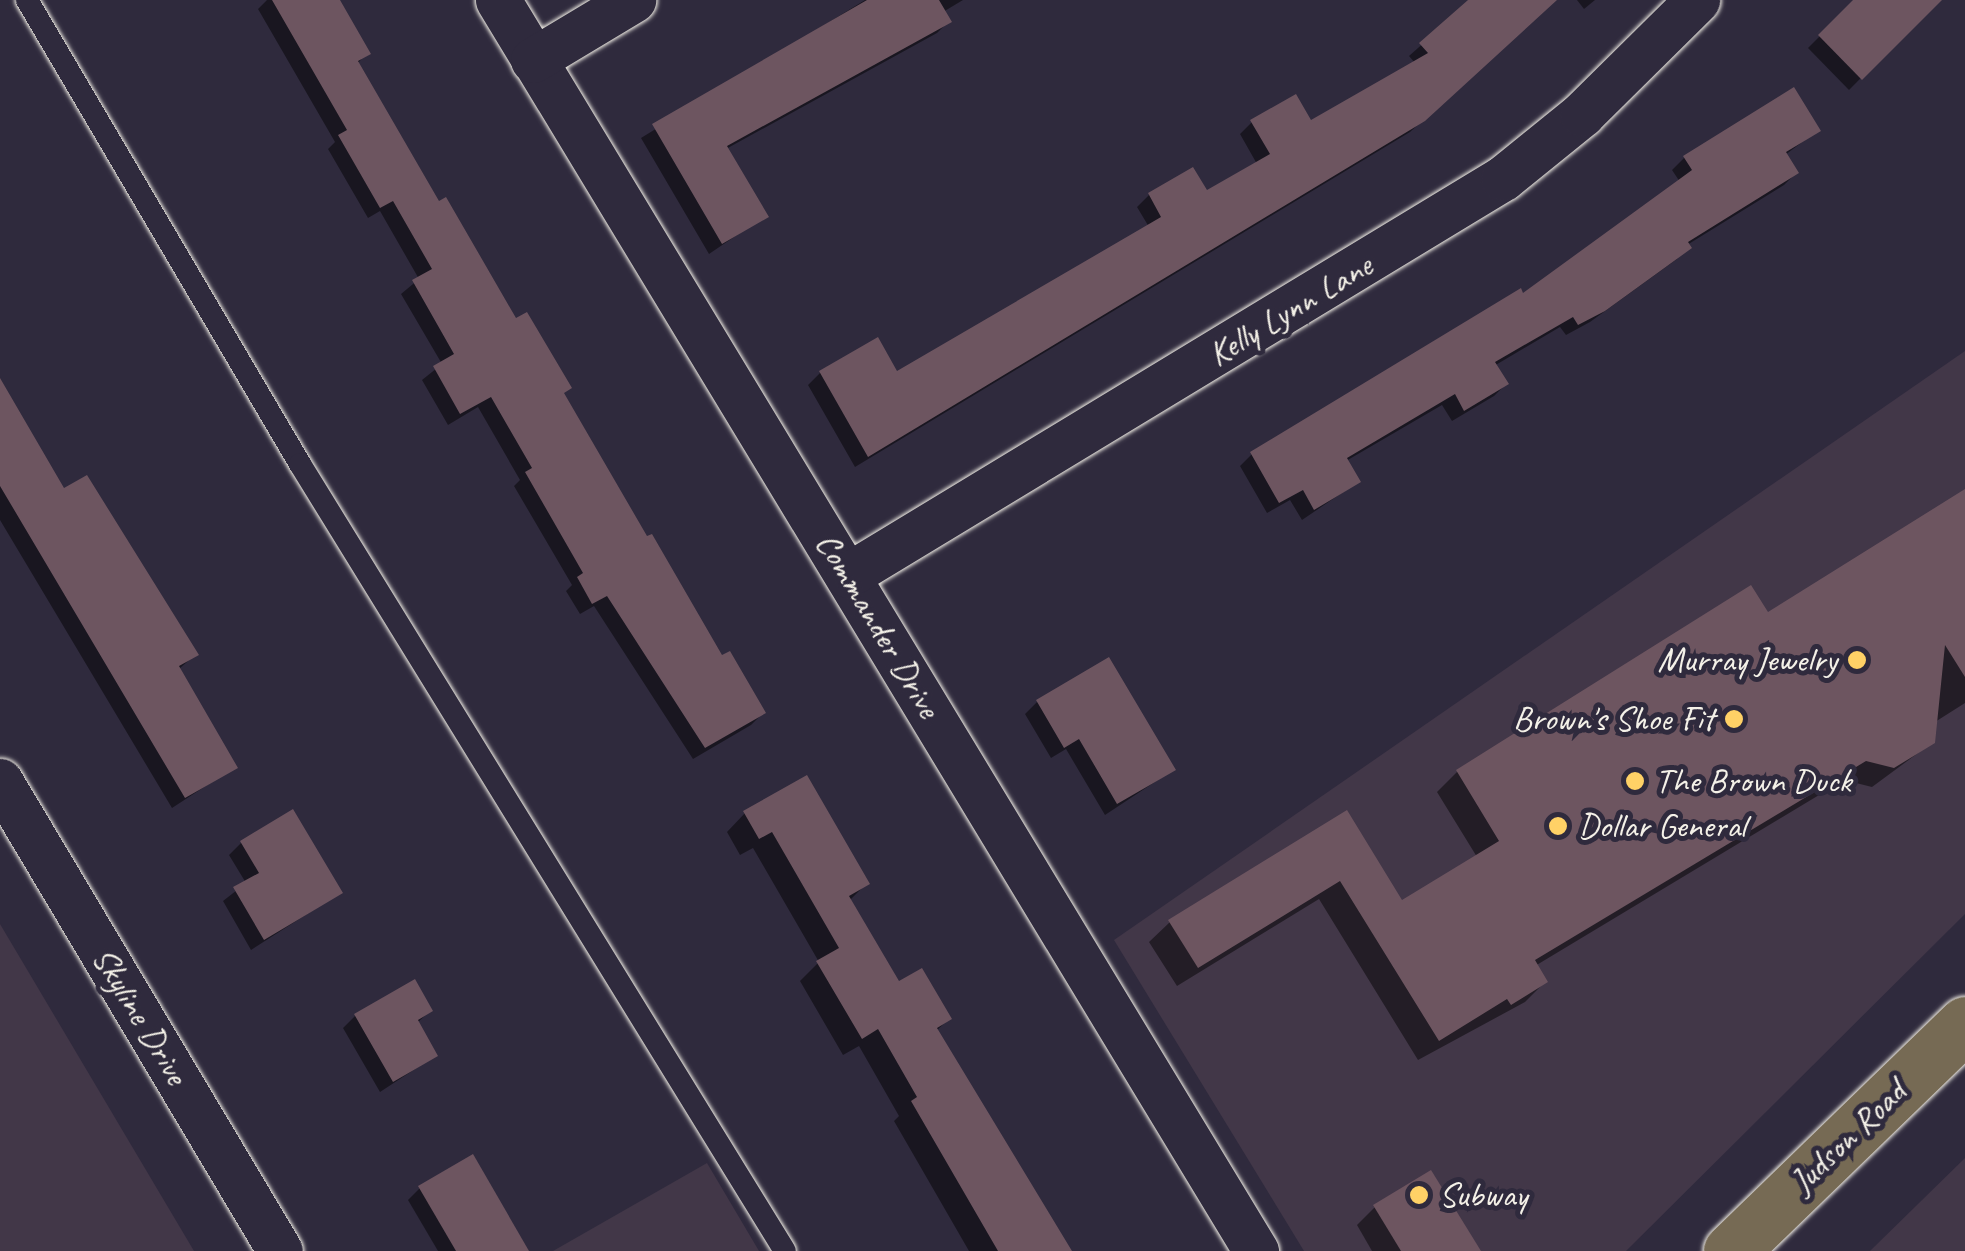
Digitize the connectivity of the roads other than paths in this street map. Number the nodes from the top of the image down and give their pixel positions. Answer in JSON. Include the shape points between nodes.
{"nodes":[{"id":1,"x":27,"y":0,"type":"edge"},
{"id":2,"x":498,"y":0,"type":"edge"},
{"id":3,"x":633,"y":0,"type":"edge"},
{"id":4,"x":1697,"y":0,"type":"edge"},
{"id":5,"x":534,"y":60,"type":"junction"},
{"id":6,"x":848,"y":575,"type":"junction"},
{"id":7,"x":0,"y":782,"type":"edge"},
{"id":8,"x":1965,"y":1024,"type":"edge"},
{"id":9,"x":280,"y":1251,"type":"edge"},
{"id":10,"x":784,"y":1251,"type":"edge"},
{"id":11,"x":1256,"y":1251,"type":"edge"},
{"id":12,"x":1732,"y":1251,"type":"edge"}],
"edges":[{"from":1,"to":10,"type":"lane","via":[[300,464]]},
{"from":2,"to":5,"type":"street","name":"Commander Drive"},
{"from":3,"to":5,"type":"street"},
{"from":4,"to":6,"type":"street","name":"Kelly Lynn Lane","via":[[1582,114],[1503,178]]},
{"from":5,"to":6,"type":"street","name":"Commander Drive"},
{"from":6,"to":11,"type":"street","name":"Commander Drive"},
{"from":7,"to":9,"type":"street","name":"Skyline Drive"},
{"from":8,"to":12,"type":"main road","name":"Judson Road"}]}
